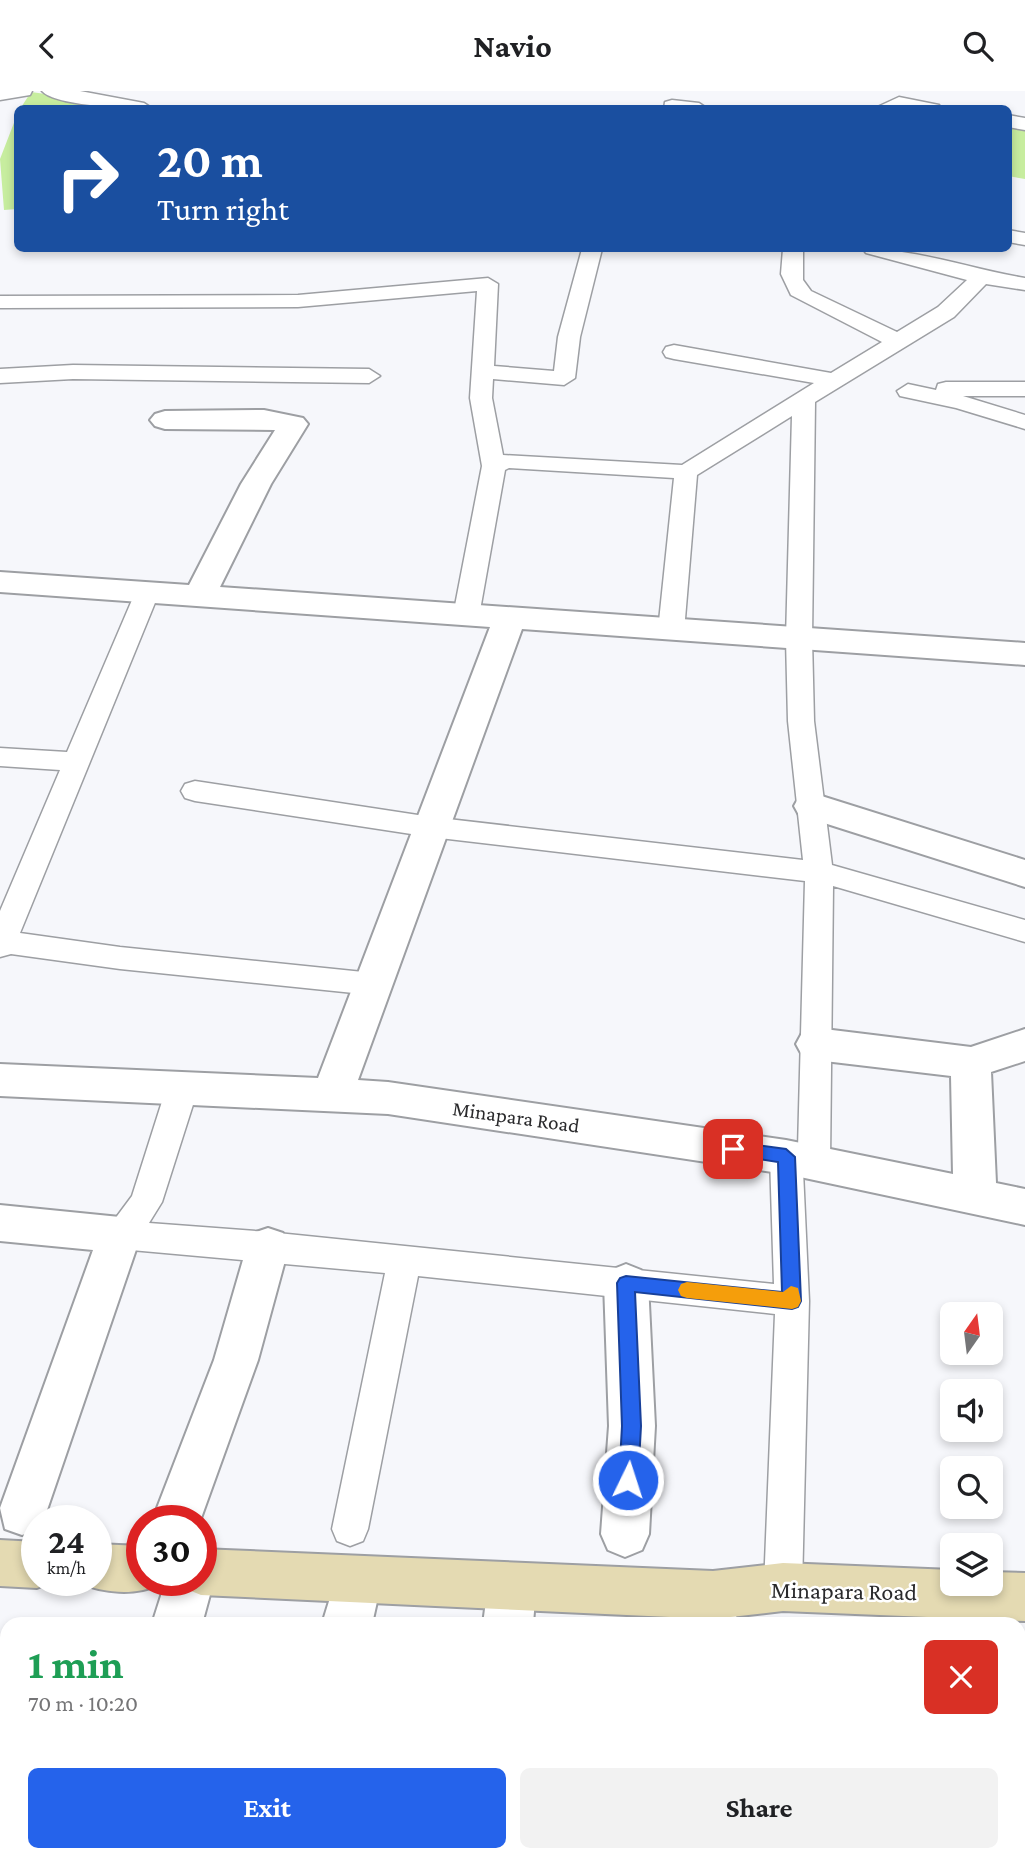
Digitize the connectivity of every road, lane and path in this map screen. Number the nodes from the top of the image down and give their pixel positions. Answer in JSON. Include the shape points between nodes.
{"nodes":[{"id":1,"x":23,"y":91,"type":"edge"},
{"id":2,"x":51,"y":91,"type":"edge"},
{"id":3,"x":0,"y":94,"type":"edge"},
{"id":4,"x":137,"y":101,"type":"edge"},
{"id":5,"x":895,"y":101,"type":"edge"},
{"id":6,"x":914,"y":105,"type":"edge"},
{"id":7,"x":591,"y":252,"type":"edge"},
{"id":8,"x":793,"y":252,"type":"edge"},
{"id":9,"x":885,"y":252,"type":"edge"},
{"id":10,"x":981,"y":277,"type":"junction"},
{"id":11,"x":1025,"y":284,"type":"edge"},
{"id":12,"x":0,"y":302,"type":"edge"},
{"id":13,"x":898,"y":341,"type":"junction"},
{"id":14,"x":674,"y":352,"type":"dead end"},
{"id":15,"x":482,"y":372,"type":"junction"},
{"id":16,"x":0,"y":376,"type":"edge"},
{"id":17,"x":369,"y":376,"type":"dead end"},
{"id":18,"x":832,"y":380,"type":"junction"},
{"id":19,"x":938,"y":389,"type":"dead end"},
{"id":20,"x":1025,"y":389,"type":"edge"},
{"id":21,"x":908,"y":391,"type":"dead end"},
{"id":22,"x":804,"y":397,"type":"junction"},
{"id":23,"x":165,"y":420,"type":"dead end"},
{"id":24,"x":1025,"y":422,"type":"edge"},
{"id":25,"x":494,"y":466,"type":"junction"},
{"id":26,"x":686,"y":472,"type":"junction"},
{"id":27,"x":0,"y":582,"type":"edge"},
{"id":28,"x":147,"y":593,"type":"junction"},
{"id":29,"x":200,"y":595,"type":"junction"},
{"id":30,"x":466,"y":616,"type":"junction"},
{"id":31,"x":509,"y":619,"type":"junction"},
{"id":32,"x":671,"y":631,"type":"junction"},
{"id":33,"x":799,"y":639,"type":"junction"},
{"id":34,"x":1025,"y":654,"type":"edge"},
{"id":35,"x":0,"y":757,"type":"edge"},
{"id":36,"x":77,"y":762,"type":"junction"},
{"id":37,"x":195,"y":791,"type":"dead end"},
{"id":38,"x":812,"y":806,"type":"junction"},
{"id":39,"x":431,"y":827,"type":"junction"},
{"id":40,"x":819,"y":872,"type":"junction"},
{"id":41,"x":1025,"y":873,"type":"edge"},
{"id":42,"x":1025,"y":932,"type":"edge"},
{"id":43,"x":1,"y":943,"type":"edge"},
{"id":44,"x":373,"y":984,"type":"junction"},
{"id":45,"x":816,"y":1044,"type":"junction"},
{"id":46,"x":1025,"y":1045,"type":"edge"},
{"id":47,"x":971,"y":1063,"type":"junction"},
{"id":48,"x":0,"y":1080,"type":"edge"},
{"id":49,"x":182,"y":1089,"type":"junction"},
{"id":50,"x":332,"y":1095,"type":"junction"},
{"id":51,"x":800,"y":1159,"type":"junction"},
{"id":52,"x":975,"y":1197,"type":"junction"},
{"id":53,"x":1025,"y":1207,"type":"edge"},
{"id":54,"x":0,"y":1223,"type":"edge"},
{"id":55,"x":120,"y":1235,"type":"junction"},
{"id":56,"x":268,"y":1245,"type":"junction"},
{"id":57,"x":404,"y":1260,"type":"junction"},
{"id":58,"x":626,"y":1283,"type":"junction"},
{"id":59,"x":792,"y":1301,"type":"junction"},
{"id":60,"x":25,"y":1505,"type":"edge"},
{"id":61,"x":182,"y":1505,"type":"edge"},
{"id":62,"x":350,"y":1528,"type":"dead end"},
{"id":63,"x":625,"y":1534,"type":"dead end"},
{"id":64,"x":0,"y":1563,"type":"edge"},
{"id":65,"x":21,"y":1564,"type":"edge"},
{"id":66,"x":217,"y":1575,"type":"edge"},
{"id":67,"x":783,"y":1587,"type":"junction"},
{"id":68,"x":185,"y":1596,"type":"edge"},
{"id":69,"x":1025,"y":1597,"type":"edge"},
{"id":70,"x":353,"y":1602,"type":"edge"},
{"id":71,"x":510,"y":1605,"type":"edge"},
{"id":72,"x":712,"y":1610,"type":"edge"},
{"id":73,"x":179,"y":1617,"type":"edge"}],
"edges":[{"from":1,"to":3,"type":"lane"},
{"from":2,"to":4,"type":"lane","via":[[71,97]]},
{"from":5,"to":6,"type":"lane"},
{"from":7,"to":15,"type":"lane","via":[[569,337],[564,378]]},
{"from":8,"to":13,"type":"lane","via":[[793,287]]},
{"from":9,"to":10,"type":"lane"},
{"from":10,"to":11,"type":"lane"},
{"from":10,"to":13,"type":"lane","via":[[946,312]]},
{"from":12,"to":15,"type":"lane","via":[[298,301],[488,284]]},
{"from":13,"to":18,"type":"lane"},
{"from":14,"to":18,"type":"lane"},
{"from":15,"to":25,"type":"lane","via":[[481,398]]},
{"from":16,"to":17,"type":"lane","via":[[73,372]]},
{"from":18,"to":22,"type":"lane"},
{"from":19,"to":20,"type":"lane"},
{"from":21,"to":24,"type":"lane"},
{"from":22,"to":26,"type":"lane"},
{"from":22,"to":33,"type":"lane"},
{"from":23,"to":29,"type":"street","via":[[264,419],[293,424],[256,484]]},
{"from":25,"to":26,"type":"lane","via":[[506,461]]},
{"from":25,"to":30,"type":"lane"},
{"from":26,"to":32,"type":"lane"},
{"from":27,"to":28,"type":"street"},
{"from":28,"to":29,"type":"street"},
{"from":28,"to":36,"type":"lane"},
{"from":29,"to":30,"type":"street"},
{"from":30,"to":31,"type":"street"},
{"from":31,"to":32,"type":"street"},
{"from":31,"to":39,"type":"street"},
{"from":32,"to":33,"type":"street"},
{"from":33,"to":34,"type":"street"},
{"from":33,"to":38,"type":"lane","via":[[801,721]]},
{"from":35,"to":36,"type":"lane"},
{"from":36,"to":43,"type":"lane"},
{"from":37,"to":39,"type":"lane"},
{"from":38,"to":40,"type":"lane"},
{"from":38,"to":41,"type":"street"},
{"from":39,"to":40,"type":"lane"},
{"from":39,"to":44,"type":"street"},
{"from":40,"to":42,"type":"lane"},
{"from":40,"to":45,"type":"lane"},
{"from":43,"to":44,"type":"lane"},
{"from":44,"to":50,"type":"street"},
{"from":45,"to":47,"type":"street"},
{"from":45,"to":51,"type":"lane"},
{"from":46,"to":47,"type":"street"},
{"from":47,"to":52,"type":"street"},
{"from":48,"to":49,"type":"street","name":"Minapara Road"},
{"from":49,"to":50,"type":"street","name":"Minapara Road"},
{"from":49,"to":55,"type":"lane","via":[[146,1202]]},
{"from":50,"to":51,"type":"street","name":"Minapara Road","via":[[388,1098]]},
{"from":51,"to":52,"type":"street","name":"Minapara Road"},
{"from":51,"to":59,"type":"lane"},
{"from":52,"to":53,"type":"street","name":"Minapara Road"},
{"from":54,"to":55,"type":"street"},
{"from":55,"to":56,"type":"lane"},
{"from":55,"to":60,"type":"street"},
{"from":56,"to":57,"type":"lane"},
{"from":56,"to":61,"type":"street","via":[[236,1360]]},
{"from":57,"to":58,"type":"lane"},
{"from":57,"to":62,"type":"lane"},
{"from":58,"to":59,"type":"lane"},
{"from":58,"to":63,"type":"street","via":[[632,1426]]},
{"from":59,"to":67,"type":"lane"},
{"from":64,"to":65,"type":"street"},
{"from":66,"to":70,"type":"street","name":"Minapara Road"},
{"from":67,"to":69,"type":"street","name":"Minapara Road"},
{"from":67,"to":72,"type":"street","name":"Minapara Road"},
{"from":68,"to":73,"type":"street"},
{"from":70,"to":71,"type":"street","name":"Minapara Road"},
{"from":71,"to":72,"type":"street","name":"Minapara Road"}]}
